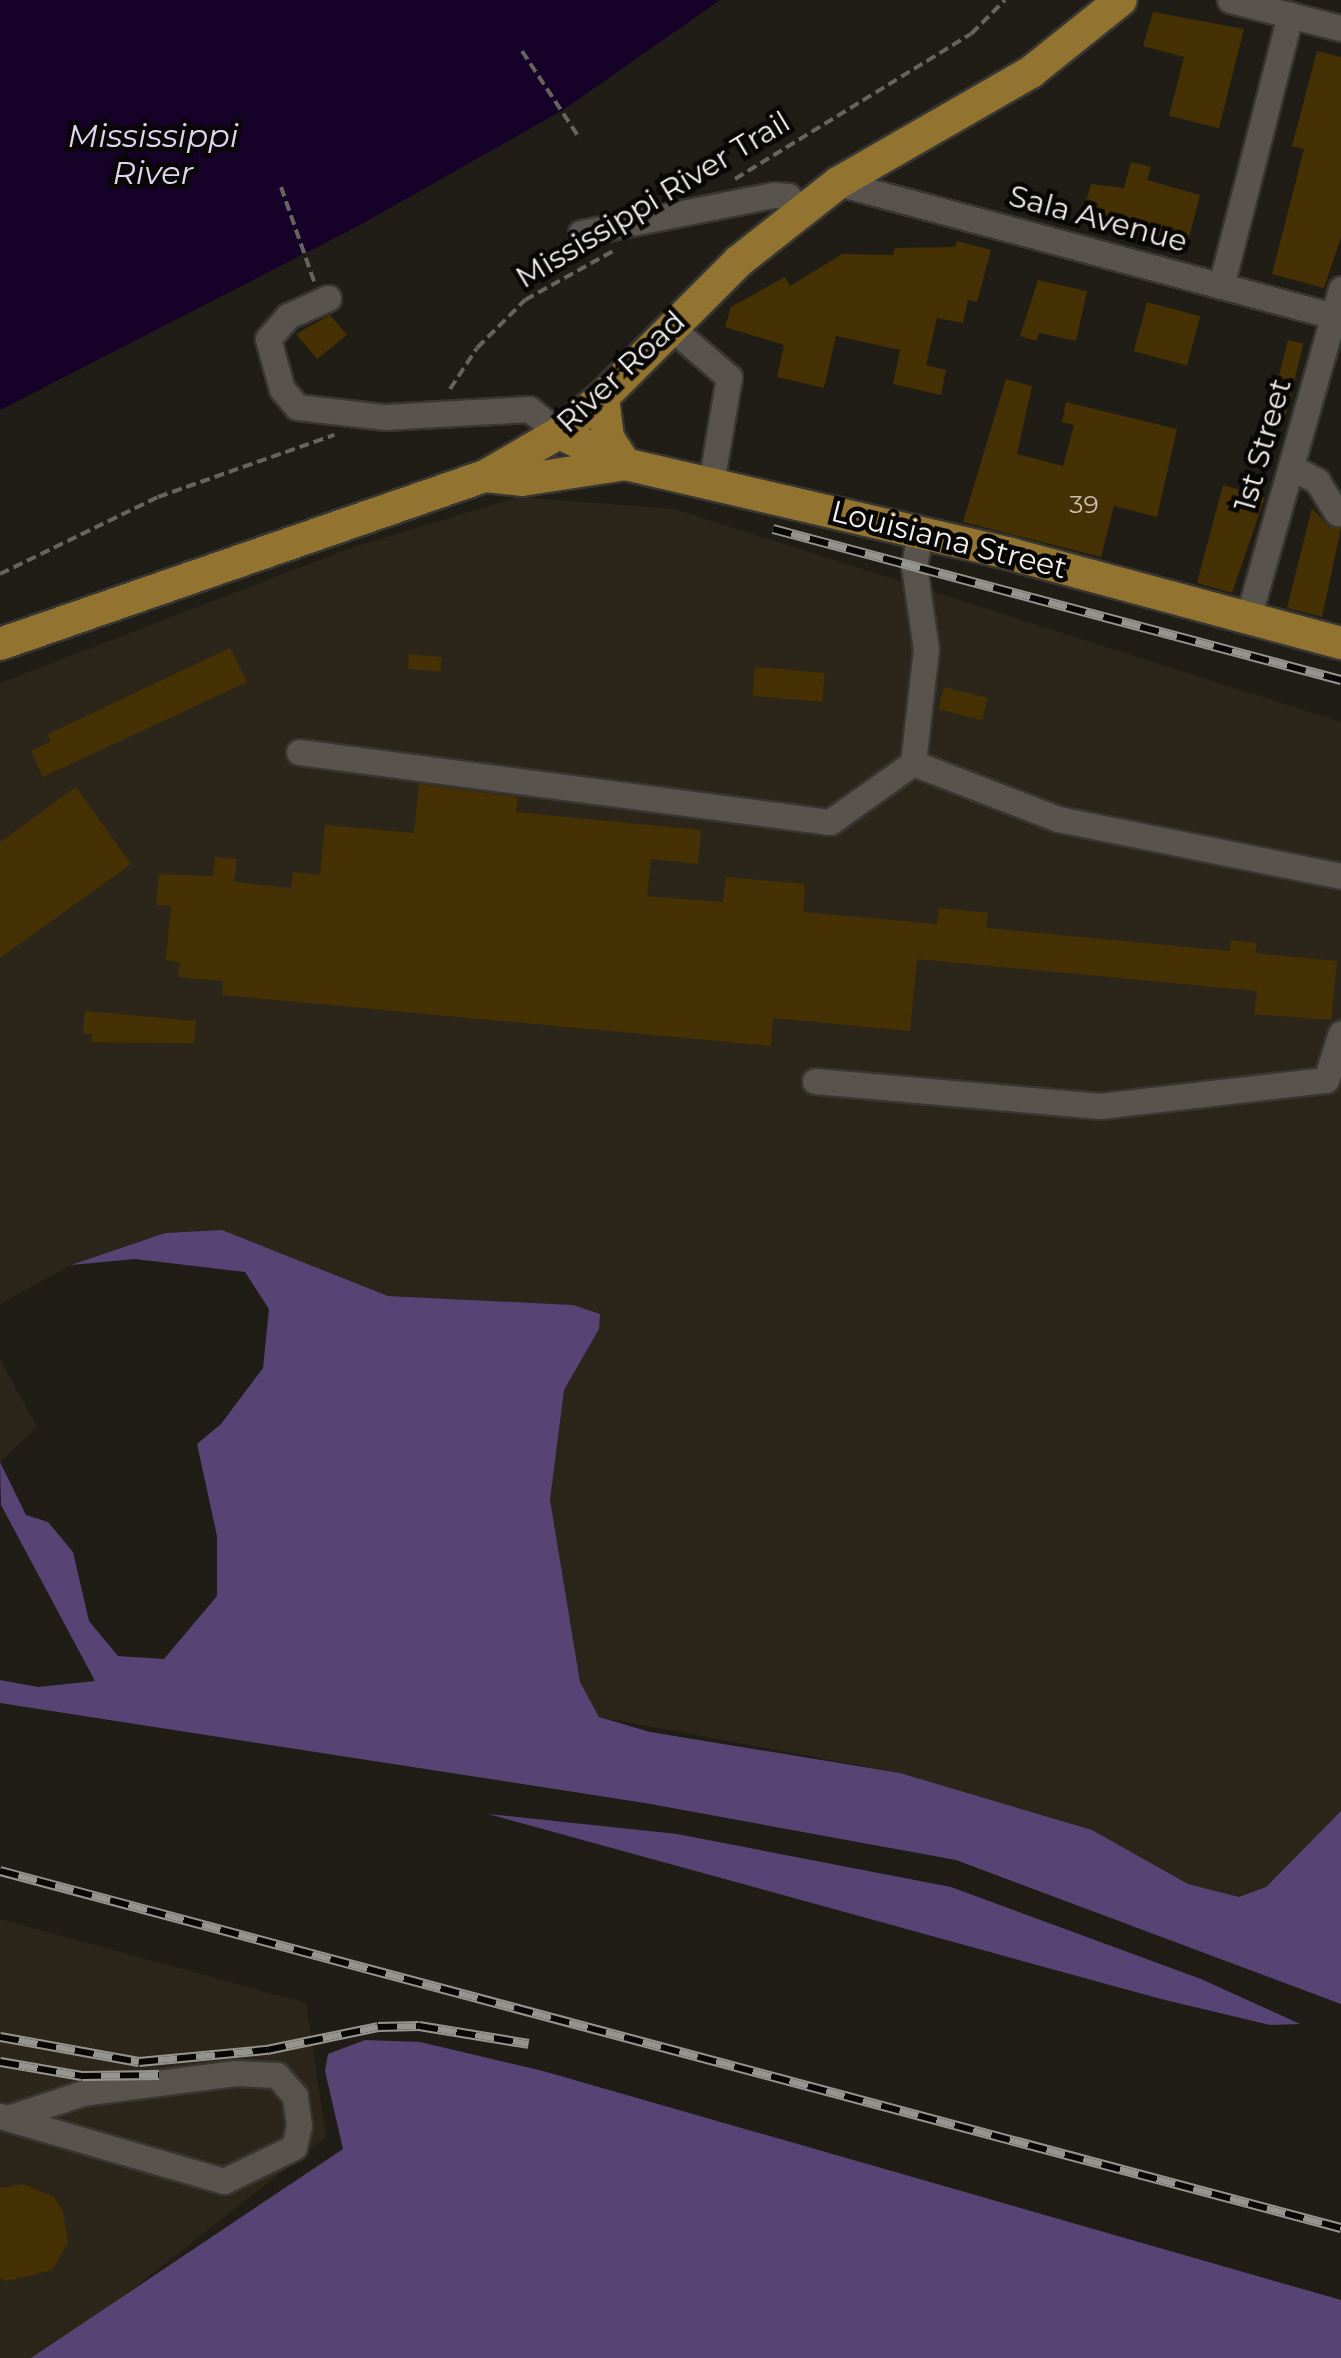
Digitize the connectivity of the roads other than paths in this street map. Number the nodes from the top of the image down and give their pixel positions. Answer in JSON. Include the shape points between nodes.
{"nodes":[{"id":1,"x":1121,"y":0,"type":"edge"},
{"id":2,"x":1230,"y":0,"type":"edge"},
{"id":3,"x":1290,"y":15,"type":"junction"},
{"id":4,"x":1341,"y":28,"type":"edge"},
{"id":5,"x":838,"y":183,"type":"junction"},
{"id":6,"x":802,"y":210,"type":"junction"},
{"id":7,"x":580,"y":233,"type":"dead end"},
{"id":8,"x":1221,"y":286,"type":"junction"},
{"id":9,"x":1341,"y":289,"type":"edge"},
{"id":10,"x":322,"y":293,"type":"road end"},
{"id":11,"x":1338,"y":317,"type":"edge"},
{"id":12,"x":669,"y":326,"type":"junction"},
{"id":13,"x":603,"y":397,"type":"junction"},
{"id":14,"x":559,"y":432,"type":"junction"},
{"id":15,"x":624,"y":464,"type":"junction"},
{"id":16,"x":1291,"y":467,"type":"junction"},
{"id":17,"x":485,"y":476,"type":"junction"},
{"id":18,"x":711,"y":483,"type":"junction"},
{"id":19,"x":1337,"y":513,"type":"dead end"},
{"id":20,"x":920,"y":532,"type":"junction"},
{"id":21,"x":1248,"y":618,"type":"junction"},
{"id":22,"x":1341,"y":643,"type":"edge"},
{"id":23,"x":0,"y":644,"type":"edge"},
{"id":24,"x":299,"y":752,"type":"dead end"},
{"id":25,"x":913,"y":764,"type":"junction"},
{"id":26,"x":1341,"y":876,"type":"edge"},
{"id":27,"x":1341,"y":1033,"type":"edge"},
{"id":28,"x":816,"y":1082,"type":"dead end"},
{"id":29,"x":4,"y":2117,"type":"edge"}],
"edges":[{"from":1,"to":5,"type":"main road","name":"River Road","via":[[1031,72]]},
{"from":2,"to":3,"type":"street"},
{"from":3,"to":4,"type":"street"},
{"from":3,"to":8,"type":"street"},
{"from":5,"to":6,"type":"main road","name":"River Road"},
{"from":5,"to":8,"type":"street","name":"Sala Avenue"},
{"from":6,"to":7,"type":"street","via":[[788,196],[772,195]]},
{"from":6,"to":12,"type":"main road","name":"River Road"},
{"from":8,"to":11,"type":"street","name":"Sala Avenue"},
{"from":9,"to":11,"type":"street","name":"1st Street"},
{"from":10,"to":14,"type":"street","via":[[272,328],[269,354],[282,389],[297,406],[385,417],[529,409]]},
{"from":11,"to":16,"type":"street","name":"1st Street"},
{"from":12,"to":13,"type":"main road","name":"River Road"},
{"from":12,"to":18,"type":"street","via":[[729,377]]},
{"from":13,"to":14,"type":"main road","name":"River Road"},
{"from":13,"to":15,"type":"main road","via":[[608,438]]},
{"from":14,"to":15,"type":"main road","name":"Louisiana Street"},
{"from":14,"to":17,"type":"main road","name":"River Road"},
{"from":15,"to":17,"type":"main road","via":[[522,480]]},
{"from":15,"to":18,"type":"main road","name":"Louisiana Street"},
{"from":16,"to":19,"type":"street","via":[[1316,481]]},
{"from":16,"to":21,"type":"street","name":"1st Street"},
{"from":17,"to":23,"type":"main road","name":"River Road"},
{"from":18,"to":20,"type":"main road","name":"Louisiana Street"},
{"from":20,"to":21,"type":"main road","name":"Louisiana Street"},
{"from":20,"to":25,"type":"street","via":[[914,566],[926,649]]},
{"from":21,"to":22,"type":"main road","name":"Louisiana Street"},
{"from":24,"to":25,"type":"street","via":[[830,822]]},
{"from":25,"to":26,"type":"street","via":[[1058,819]]},
{"from":27,"to":28,"type":"street","via":[[1326,1080],[1100,1106]]},
{"from":29,"to":29,"type":"street","via":[[224,2181],[294,2147],[299,2126],[295,2096],[277,2075],[235,2073],[83,2093]]}]}
